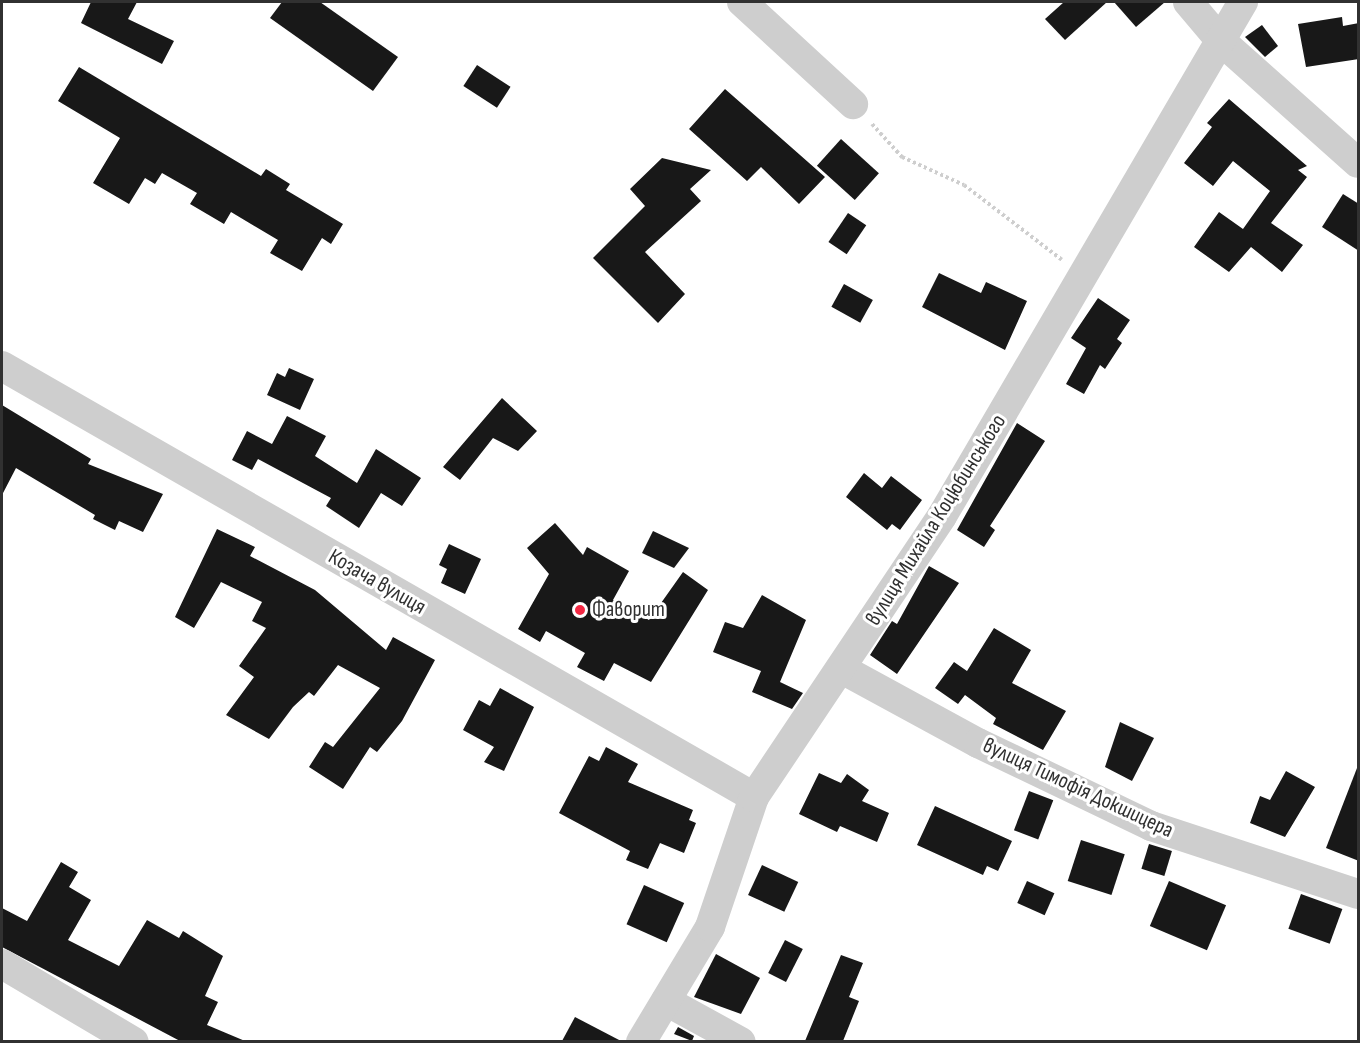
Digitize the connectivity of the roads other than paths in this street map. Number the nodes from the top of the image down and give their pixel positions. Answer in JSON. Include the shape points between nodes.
{"nodes":[{"id":1,"x":742,"y":2,"type":"edge"},
{"id":2,"x":1188,"y":2,"type":"edge"},
{"id":3,"x":1243,"y":2,"type":"edge"},
{"id":4,"x":1221,"y":41,"type":"junction"},
{"id":5,"x":853,"y":104,"type":"road end"},
{"id":6,"x":1359,"y":163,"type":"edge"},
{"id":7,"x":2,"y":366,"type":"edge"},
{"id":8,"x":842,"y":669,"type":"junction"},
{"id":9,"x":754,"y":797,"type":"junction"},
{"id":10,"x":1359,"y":894,"type":"edge"},
{"id":11,"x":2,"y":964,"type":"edge"},
{"id":12,"x":666,"y":1001,"type":"junction"},
{"id":13,"x":134,"y":1041,"type":"edge"},
{"id":14,"x":641,"y":1041,"type":"edge"},
{"id":15,"x":741,"y":1041,"type":"edge"}],
"edges":[{"from":1,"to":5,"type":"street"},
{"from":2,"to":4,"type":"street"},
{"from":3,"to":4,"type":"street","name":"вулиця Михайла Коцюбинського"},
{"from":4,"to":6,"type":"street"},
{"from":4,"to":8,"type":"street","name":"вулиця Михайла Коцюбинського","via":[[942,516]]},
{"from":7,"to":9,"type":"street","name":"Козача вулиця"},
{"from":8,"to":9,"type":"street","name":"вулиця Михайла Коцюбинського"},
{"from":8,"to":10,"type":"street","name":"вулиця Тимофія Докшицера","via":[[978,743],[1151,826]]},
{"from":9,"to":12,"type":"street","name":"вулиця Михайла Коцюбинського","via":[[710,927]]},
{"from":11,"to":13,"type":"street"},
{"from":12,"to":14,"type":"street","name":"вулиця Михайла Коцюбинського"},
{"from":12,"to":15,"type":"street"}]}
